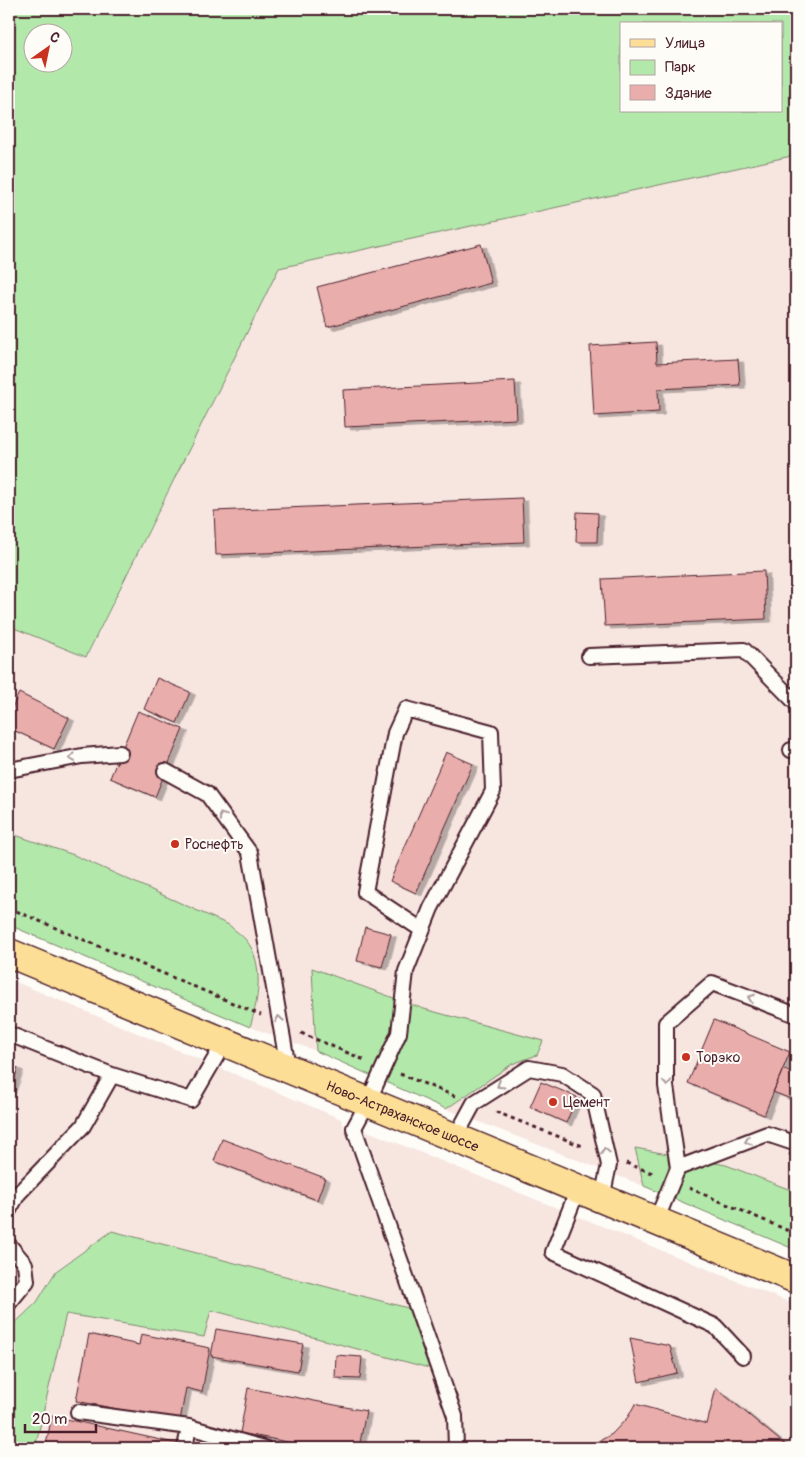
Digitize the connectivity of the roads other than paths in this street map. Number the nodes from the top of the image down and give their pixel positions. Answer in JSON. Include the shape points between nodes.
{"nodes":[{"id":1,"x":589,"y":656,"type":"dead end"},
{"id":2,"x":796,"y":703,"type":"edge"},
{"id":3,"x":120,"y":753,"type":"dead end"},
{"id":4,"x":9,"y":770,"type":"edge"},
{"id":5,"x":166,"y":771,"type":"dead end"},
{"id":6,"x":422,"y":930,"type":"junction"},
{"id":7,"x":9,"y":953,"type":"edge"},
{"id":8,"x":796,"y":1015,"type":"edge"},
{"id":9,"x":9,"y":1034,"type":"edge"},
{"id":10,"x":224,"y":1043,"type":"junction"},
{"id":11,"x":288,"y":1067,"type":"junction"},
{"id":12,"x":112,"y":1075,"type":"junction"},
{"id":13,"x":368,"y":1102,"type":"junction"},
{"id":14,"x":455,"y":1138,"type":"junction"},
{"id":15,"x":794,"y":1142,"type":"dead end"},
{"id":16,"x":678,"y":1168,"type":"junction"},
{"id":17,"x":590,"y":1194,"type":"junction"},
{"id":18,"x":9,"y":1210,"type":"edge"},
{"id":19,"x":656,"y":1221,"type":"junction"},
{"id":20,"x":9,"y":1246,"type":"edge"},
{"id":21,"x":796,"y":1278,"type":"edge"},
{"id":22,"x":9,"y":1303,"type":"edge"},
{"id":23,"x":743,"y":1356,"type":"dead end"},
{"id":24,"x":78,"y":1412,"type":"dead end"},
{"id":25,"x":189,"y":1427,"type":"junction"},
{"id":26,"x":185,"y":1448,"type":"edge"},
{"id":27,"x":264,"y":1448,"type":"edge"},
{"id":28,"x":456,"y":1448,"type":"edge"}],
"edges":[{"from":1,"to":2,"type":"lane","via":[[744,650]]},
{"from":3,"to":4,"type":"lane","one_way":true,"via":[[82,756]]},
{"from":11,"to":5,"type":"lane","one_way":true,"via":[[250,853],[207,794]]},
{"from":6,"to":6,"type":"lane","via":[[493,791],[490,732],[406,709],[395,733],[365,892]]},
{"from":6,"to":13,"type":"lane","via":[[406,971],[399,1033]]},
{"from":7,"to":10,"type":"main road","name":"Ново-Астраханское шоссе"},
{"from":8,"to":16,"type":"lane","one_way":true,"via":[[712,983],[666,1023],[666,1086]]},
{"from":9,"to":12,"type":"lane"},
{"from":10,"to":11,"type":"main road","name":"Ново-Астраханское шоссе"},
{"from":10,"to":12,"type":"lane","via":[[191,1100]]},
{"from":11,"to":13,"type":"main road","name":"Ново-Астраханское шоссе"},
{"from":12,"to":18,"type":"lane","via":[[83,1126],[18,1194]]},
{"from":13,"to":14,"type":"main road","name":"Ново-Астраханское шоссе"},
{"from":13,"to":28,"type":"lane","via":[[354,1128],[455,1416]]},
{"from":14,"to":17,"type":"main road","name":"Ново-Астраханское шоссе"},
{"from":17,"to":14,"type":"lane","one_way":true,"via":[[609,1165],[593,1094],[562,1074],[529,1068],[474,1103]]},
{"from":15,"to":16,"type":"lane","one_way":true,"via":[[767,1134]]},
{"from":16,"to":19,"type":"lane"},
{"from":17,"to":19,"type":"main road","name":"Ново-Астраханское шоссе"},
{"from":17,"to":23,"type":"lane","via":[[553,1252],[715,1326]]},
{"from":19,"to":21,"type":"main road","name":"Ново-Астраханское шоссе"},
{"from":20,"to":22,"type":"lane","via":[[25,1264],[27,1281]]},
{"from":24,"to":25,"type":"lane"},
{"from":25,"to":26,"type":"lane"},
{"from":25,"to":27,"type":"lane"}]}
